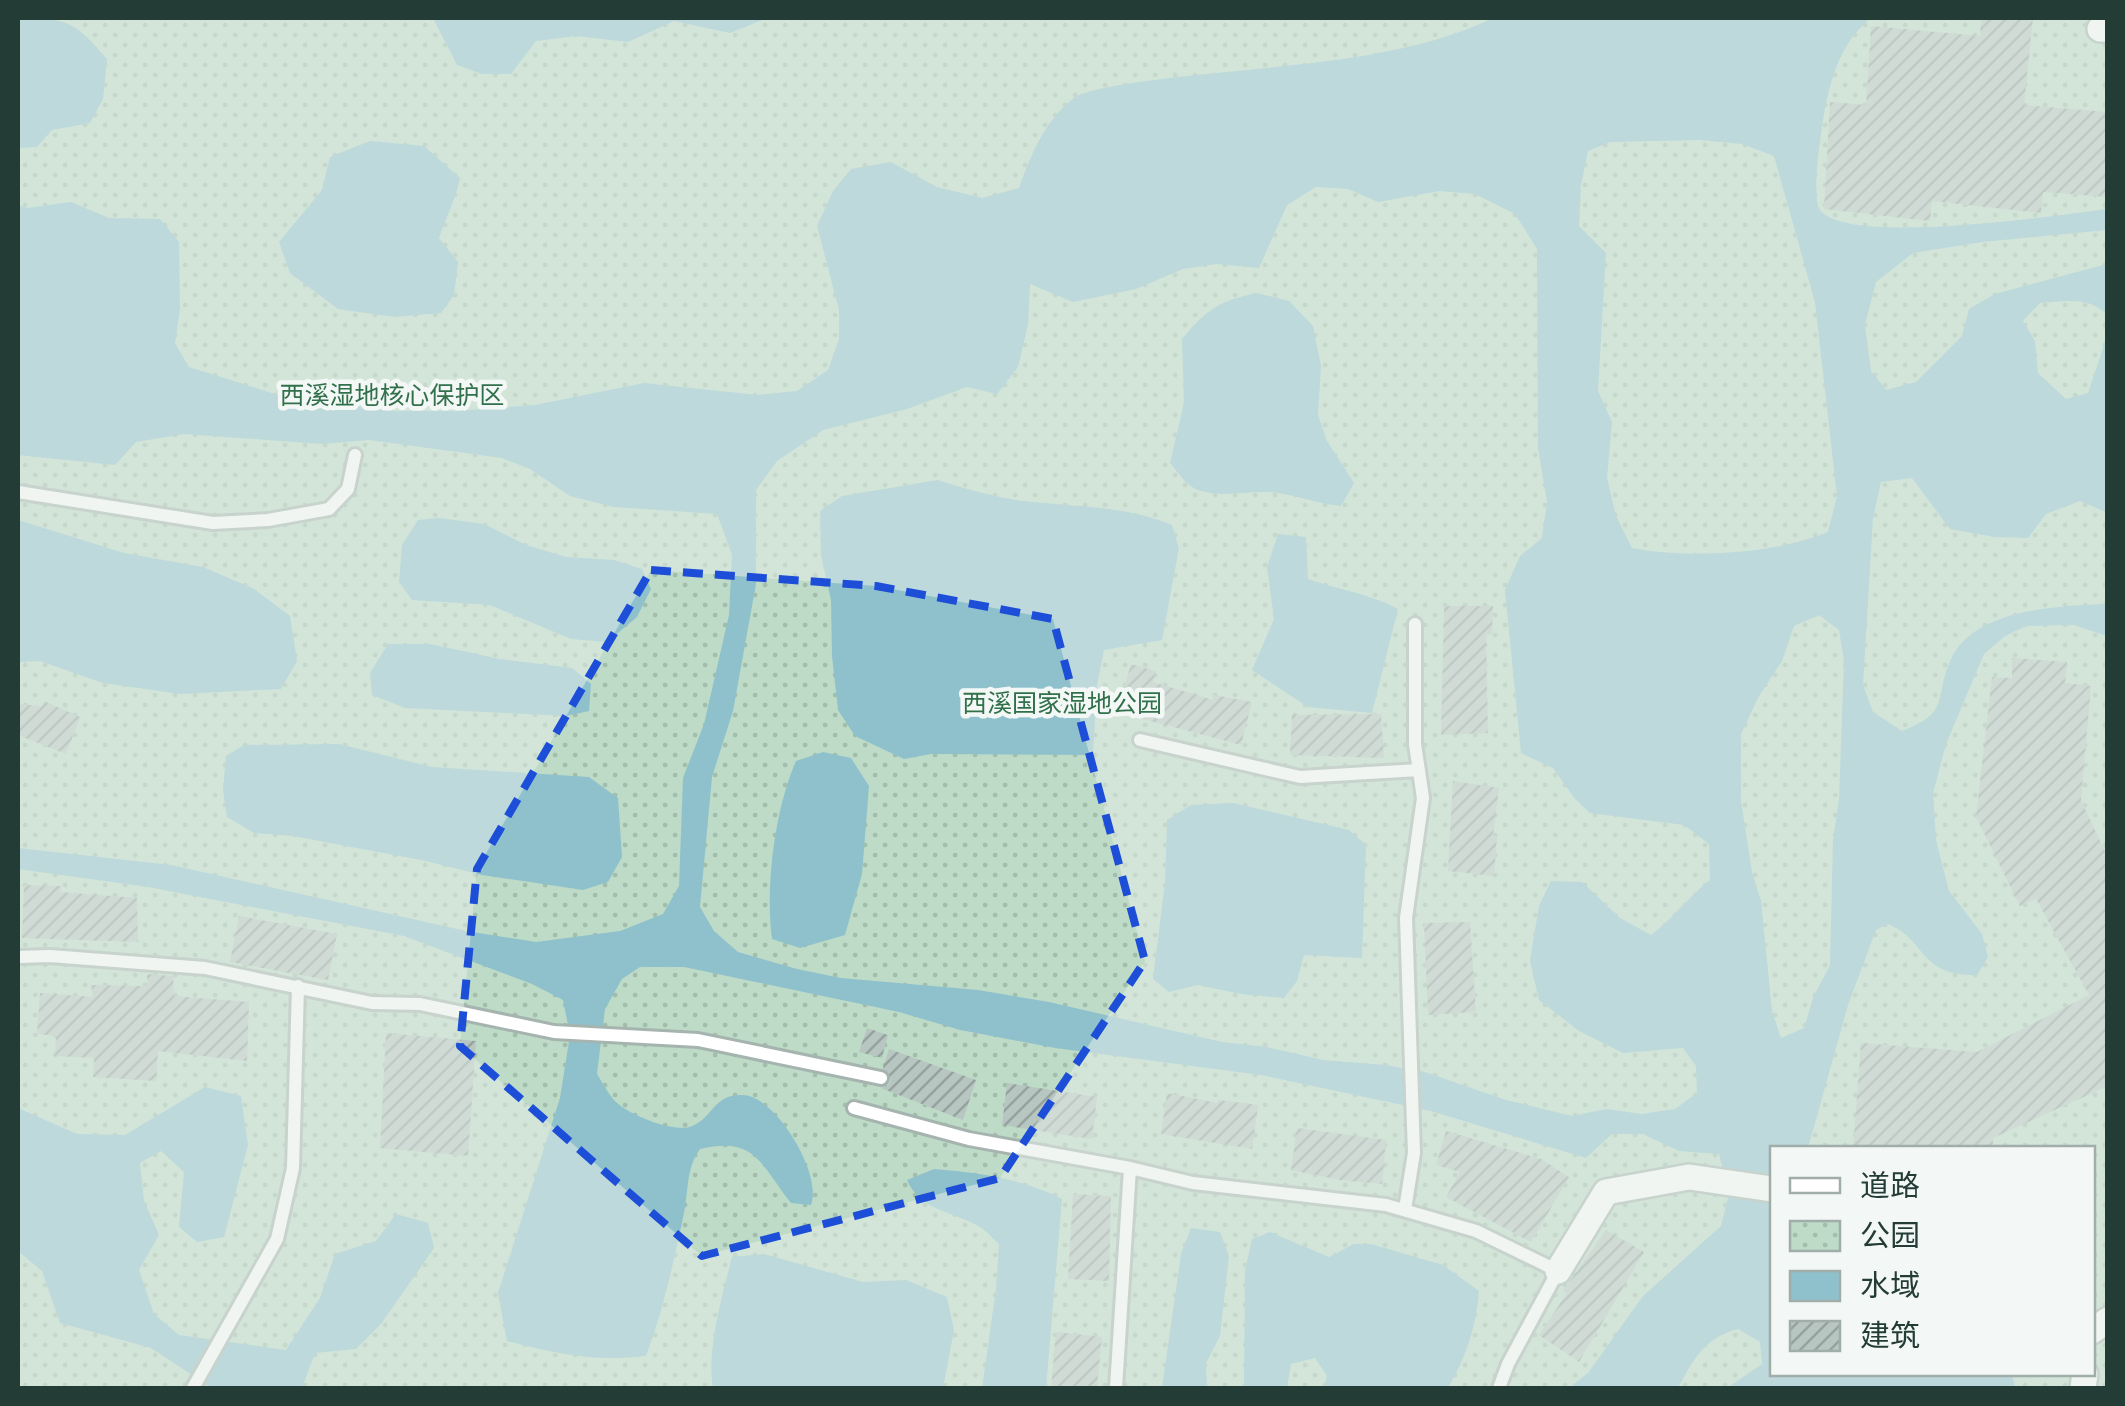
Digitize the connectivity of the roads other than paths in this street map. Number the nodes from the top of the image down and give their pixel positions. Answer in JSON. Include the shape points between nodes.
{"nodes":[{"id":1,"x":355,"y":454,"type":"dead end"},
{"id":2,"x":18,"y":492,"type":"edge"},
{"id":3,"x":1415,"y":624,"type":"dead end"},
{"id":4,"x":1140,"y":740,"type":"dead end"},
{"id":5,"x":1418,"y":770,"type":"junction"},
{"id":6,"x":18,"y":957,"type":"edge"},
{"id":7,"x":298,"y":986,"type":"junction"},
{"id":8,"x":880,"y":1078,"type":"dead end"},
{"id":9,"x":854,"y":1108,"type":"dead end"},
{"id":10,"x":1130,"y":1168,"type":"junction"},
{"id":11,"x":1770,"y":1189,"type":"edge"},
{"id":12,"x":1405,"y":1210,"type":"junction"},
{"id":13,"x":1558,"y":1271,"type":"junction"},
{"id":14,"x":196,"y":1384,"type":"edge"},
{"id":15,"x":1116,"y":1388,"type":"edge"},
{"id":16,"x":1499,"y":1388,"type":"edge"}],
"edges":[{"from":1,"to":2,"type":"lane","via":[[348,489],[329,508],[268,520],[213,523]]},
{"from":3,"to":5,"type":"lane"},
{"from":4,"to":5,"type":"lane","via":[[1300,777]]},
{"from":5,"to":12,"type":"lane","via":[[1422,798],[1406,918],[1414,1152]]},
{"from":6,"to":7,"type":"lane","via":[[205,968]]},
{"from":7,"to":8,"type":"lane","via":[[554,1032],[698,1040]]},
{"from":7,"to":14,"type":"lane","via":[[293,1168],[278,1240]]},
{"from":9,"to":10,"type":"lane","via":[[969,1139]]},
{"from":10,"to":12,"type":"lane","via":[[1193,1184]]},
{"from":10,"to":15,"type":"lane"},
{"from":11,"to":13,"type":"street","via":[[1688,1177],[1606,1192]]},
{"from":12,"to":13,"type":"lane","via":[[1476,1231]]},
{"from":13,"to":16,"type":"lane"}]}
